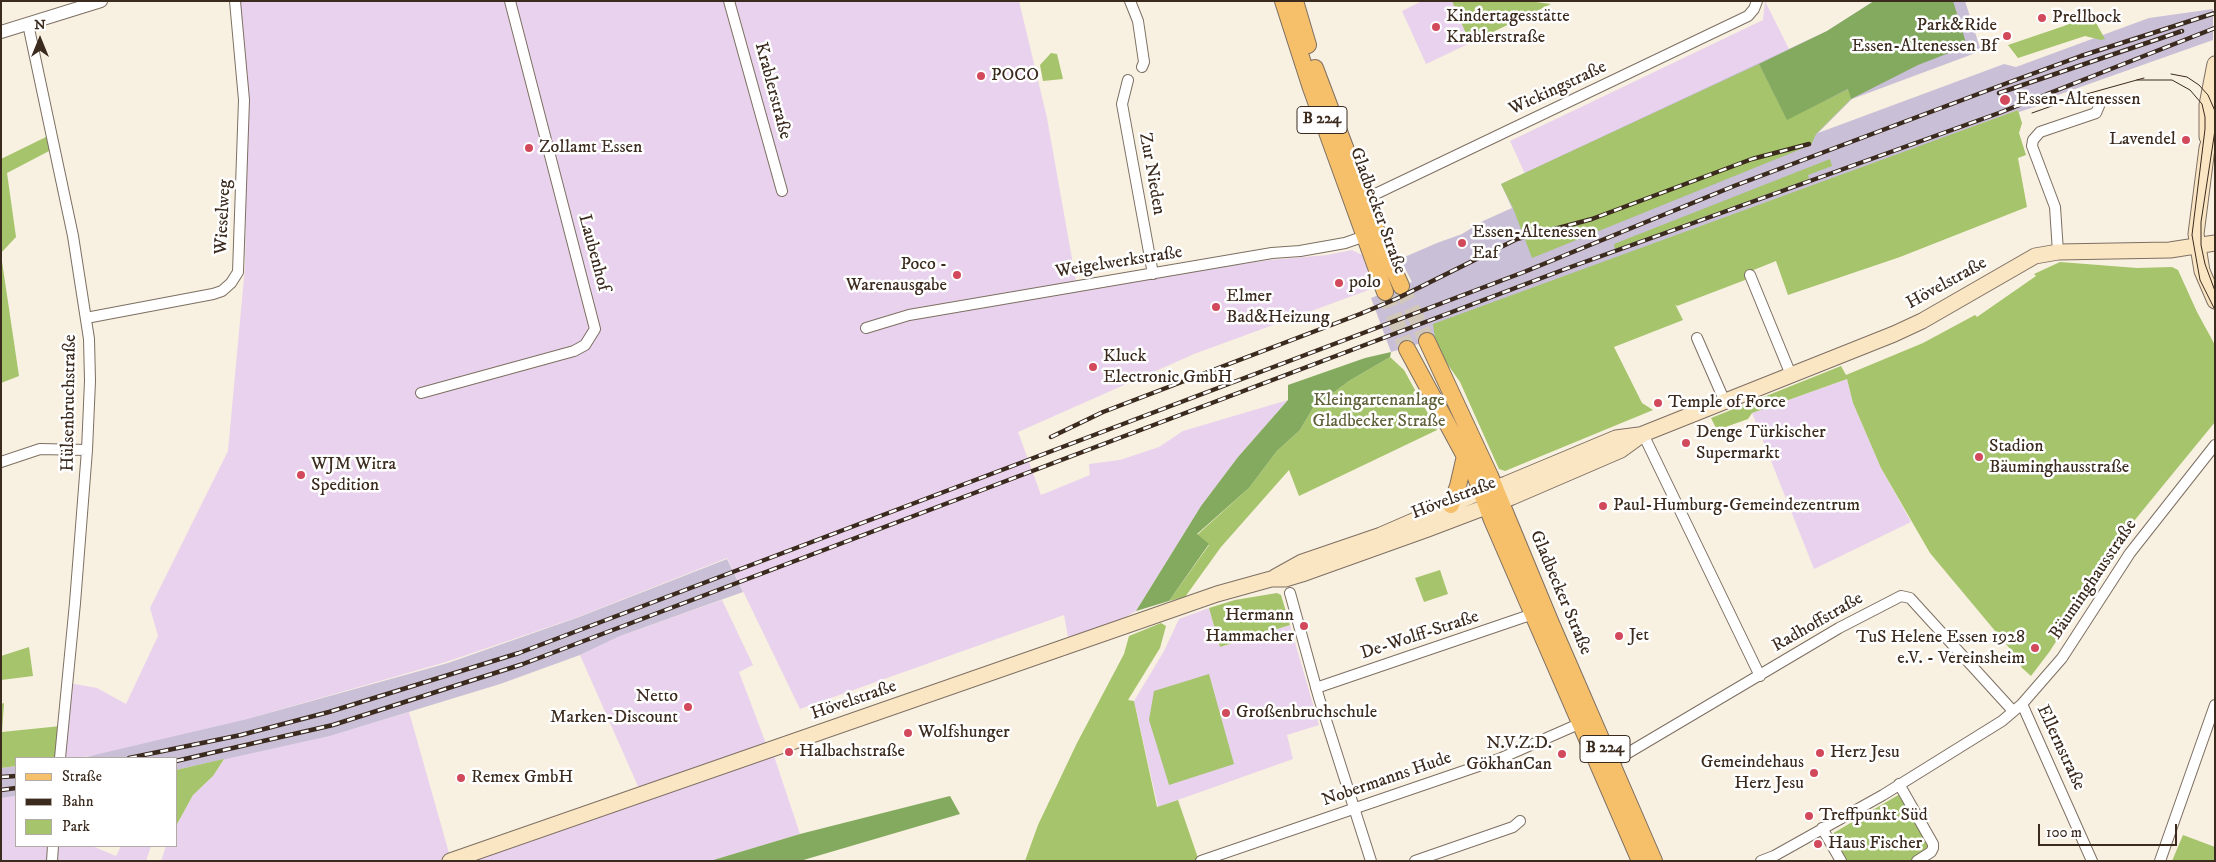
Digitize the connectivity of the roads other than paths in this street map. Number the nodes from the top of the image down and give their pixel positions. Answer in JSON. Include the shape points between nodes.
{"nodes":[{"id":1,"x":101,"y":1,"type":"edge"},
{"id":2,"x":235,"y":1,"type":"edge"},
{"id":3,"x":510,"y":1,"type":"edge"},
{"id":4,"x":729,"y":1,"type":"edge"},
{"id":5,"x":1130,"y":1,"type":"edge"},
{"id":6,"x":1283,"y":1,"type":"edge"},
{"id":7,"x":1296,"y":1,"type":"edge"},
{"id":8,"x":1757,"y":1,"type":"edge"},
{"id":9,"x":28,"y":24,"type":"junction"},
{"id":10,"x":1,"y":32,"type":"edge"},
{"id":11,"x":2215,"y":64,"type":"edge"},
{"id":12,"x":1142,"y":67,"type":"dead end"},
{"id":13,"x":1128,"y":80,"type":"dead end"},
{"id":14,"x":2099,"y":106,"type":"dead end"},
{"id":15,"x":2215,"y":123,"type":"edge"},
{"id":16,"x":2207,"y":148,"type":"junction"},
{"id":17,"x":782,"y":191,"type":"dead end"},
{"id":18,"x":1365,"y":199,"type":"junction"},
{"id":19,"x":1371,"y":234,"type":"junction"},
{"id":20,"x":2215,"y":243,"type":"edge"},
{"id":21,"x":2197,"y":246,"type":"junction"},
{"id":22,"x":2058,"y":252,"type":"junction"},
{"id":23,"x":1153,"y":274,"type":"junction"},
{"id":24,"x":1750,"y":275,"type":"dead end"},
{"id":25,"x":1393,"y":289,"type":"tunnel mouth"},
{"id":26,"x":2215,"y":301,"type":"edge"},
{"id":27,"x":86,"y":318,"type":"junction"},
{"id":28,"x":866,"y":328,"type":"dead end"},
{"id":29,"x":1697,"y":338,"type":"dead end"},
{"id":30,"x":1427,"y":341,"type":"tunnel mouth"},
{"id":31,"x":1407,"y":349,"type":"tunnel mouth"},
{"id":32,"x":1791,"y":375,"type":"junction"},
{"id":33,"x":420,"y":394,"type":"dead end"},
{"id":34,"x":1725,"y":402,"type":"junction"},
{"id":35,"x":1643,"y":434,"type":"junction"},
{"id":36,"x":2215,"y":445,"type":"edge"},
{"id":37,"x":87,"y":450,"type":"junction"},
{"id":38,"x":1465,"y":456,"type":"junction"},
{"id":39,"x":1,"y":462,"type":"edge"},
{"id":40,"x":1491,"y":497,"type":"junction"},
{"id":41,"x":1451,"y":505,"type":"junction"},
{"id":42,"x":1271,"y":579,"type":"junction"},
{"id":43,"x":1290,"y":593,"type":"dead end"},
{"id":44,"x":1533,"y":614,"type":"junction"},
{"id":45,"x":1760,"y":676,"type":"junction"},
{"id":46,"x":1316,"y":688,"type":"junction"},
{"id":47,"x":2022,"y":704,"type":"junction"},
{"id":48,"x":2215,"y":705,"type":"edge"},
{"id":49,"x":2014,"y":711,"type":"junction"},
{"id":50,"x":1581,"y":723,"type":"junction"},
{"id":51,"x":60,"y":757,"type":"edge"},
{"id":52,"x":1611,"y":762,"type":"junction"},
{"id":53,"x":1899,"y":784,"type":"junction"},
{"id":54,"x":1355,"y":809,"type":"junction"},
{"id":55,"x":1520,"y":821,"type":"dead end"},
{"id":56,"x":1822,"y":828,"type":"junction"},
{"id":57,"x":53,"y":847,"type":"edge"},
{"id":58,"x":52,"y":861,"type":"edge"},
{"id":59,"x":450,"y":861,"type":"edge"},
{"id":60,"x":1201,"y":861,"type":"edge"},
{"id":61,"x":1371,"y":861,"type":"edge"},
{"id":62,"x":1415,"y":861,"type":"edge"},
{"id":63,"x":1640,"y":861,"type":"edge"},
{"id":64,"x":1654,"y":861,"type":"edge"},
{"id":65,"x":1761,"y":861,"type":"edge"},
{"id":66,"x":1841,"y":861,"type":"edge"},
{"id":67,"x":1917,"y":861,"type":"edge"},
{"id":68,"x":2092,"y":861,"type":"edge"},
{"id":69,"x":2160,"y":861,"type":"edge"}],
"edges":[{"from":1,"to":9,"type":"street"},
{"from":2,"to":27,"type":"street","name":"Wieselweg","via":[[244,100],[238,272],[222,291],[213,294]]},
{"from":3,"to":33,"type":"street","name":"Laubenhof","via":[[595,329],[585,345],[574,351]]},
{"from":4,"to":17,"type":"street","name":"Krablerstraße"},
{"from":5,"to":12,"type":"street","via":[[1138,21]]},
{"from":6,"to":19,"type":"main road","name":"Gladbecker Straße","number":"B 224","via":[[1310,88]]},
{"from":7,"to":18,"type":"main road","name":"Gladbecker Straße","number":"B 224","via":[[1315,69]]},
{"from":8,"to":18,"type":"street","name":"Wickingstraße","via":[[1748,16]]},
{"from":9,"to":10,"type":"street"},
{"from":9,"to":27,"type":"street","name":"Hülsenbruchstraße","via":[[73,236]]},
{"from":11,"to":16,"type":"main road","via":[[2207,105]]},
{"from":13,"to":23,"type":"street","name":"Zur Nieden","via":[[1122,104]]},
{"from":14,"to":22,"type":"street","via":[[2096,113],[2040,132],[2033,140],[2032,146],[2055,208]]},
{"from":15,"to":16,"type":"main road"},
{"from":16,"to":21,"type":"main road","via":[[2197,218]]},
{"from":18,"to":19,"type":"main road","name":"Gladbecker Straße","number":"B 224"},
{"from":19,"to":23,"type":"street","name":"Weigelwerkstraße","via":[[1327,246]]},
{"from":19,"to":25,"type":"main road","name":"Gladbecker Straße","number":"B 224"},
{"from":20,"to":21,"type":"main road","name":"Hövelstraße"},
{"from":21,"to":22,"type":"main road","name":"Hövelstraße","via":[[2131,252]]},
{"from":21,"to":26,"type":"main road","via":[[2202,271]]},
{"from":22,"to":32,"type":"main road","name":"Hövelstraße","via":[[2035,256],[1922,321]]},
{"from":23,"to":28,"type":"street","name":"Weigelwerkstraße","via":[[908,315]]},
{"from":24,"to":32,"type":"street"},
{"from":27,"to":37,"type":"street","name":"Hülsenbruchstraße","via":[[90,381]]},
{"from":29,"to":34,"type":"street"},
{"from":30,"to":40,"type":"main road","name":"Gladbecker Straße","number":"B 224"},
{"from":31,"to":38,"type":"main road","name":"Gladbecker Straße","number":"B 224"},
{"from":32,"to":34,"type":"main road","name":"Hövelstraße"},
{"from":34,"to":35,"type":"main road","name":"Hövelstraße"},
{"from":35,"to":40,"type":"main road","name":"Hövelstraße","via":[[1621,450]]},
{"from":35,"to":45,"type":"street"},
{"from":36,"to":47,"type":"street","name":"Bäuminghausstraße","via":[[2133,549],[2062,658]]},
{"from":37,"to":39,"type":"street","via":[[40,449]]},
{"from":37,"to":51,"type":"street","name":"Hülsenbruchstraße"},
{"from":38,"to":40,"type":"main road","name":"Gladbecker Straße","number":"B 224"},
{"from":38,"to":41,"type":"main road"},
{"from":40,"to":41,"type":"main road","name":"Hövelstraße"},
{"from":40,"to":42,"type":"main road","name":"Hövelstraße","via":[[1397,541],[1305,573]]},
{"from":40,"to":44,"type":"main road","name":"Gladbecker Straße","number":"B 224"},
{"from":40,"to":52,"type":"main road","name":"Gladbecker Straße","number":"B 224"},
{"from":41,"to":42,"type":"main road","name":"Hövelstraße","via":[[1381,535],[1292,566]]},
{"from":42,"to":59,"type":"main road","name":"Hövelstraße","via":[[1182,606]]},
{"from":43,"to":46,"type":"street"},
{"from":44,"to":46,"type":"street","name":"De-Wolff-Straße"},
{"from":44,"to":50,"type":"main road","name":"Gladbecker Straße","number":"B 224"},
{"from":45,"to":49,"type":"street","name":"Radhoffstraße","via":[[1888,601],[1906,596]]},
{"from":45,"to":52,"type":"street","name":"Radhoffstraße"},
{"from":46,"to":54,"type":"street"},
{"from":47,"to":49,"type":"street","name":"Bäuminghausstraße"},
{"from":47,"to":68,"type":"street","name":"Ellernstraße"},
{"from":48,"to":69,"type":"street"},
{"from":49,"to":53,"type":"street","name":"Bäuminghausstraße"},
{"from":50,"to":54,"type":"street","name":"Nobermanns Hude","via":[[1499,759]]},
{"from":50,"to":63,"type":"main road","name":"Gladbecker Straße","number":"B 224"},
{"from":52,"to":64,"type":"main road","name":"Gladbecker Straße","number":"B 224"},
{"from":53,"to":56,"type":"street","name":"Bäuminghausstraße"},
{"from":53,"to":67,"type":"street","via":[[1933,844],[1931,852]]},
{"from":54,"to":60,"type":"street","name":"Nobermanns Hude"},
{"from":54,"to":61,"type":"street"},
{"from":55,"to":62,"type":"street","via":[[1513,827]]},
{"from":56,"to":65,"type":"street","name":"Bäuminghausstraße"},
{"from":56,"to":66,"type":"street"},
{"from":57,"to":58,"type":"street"}]}
